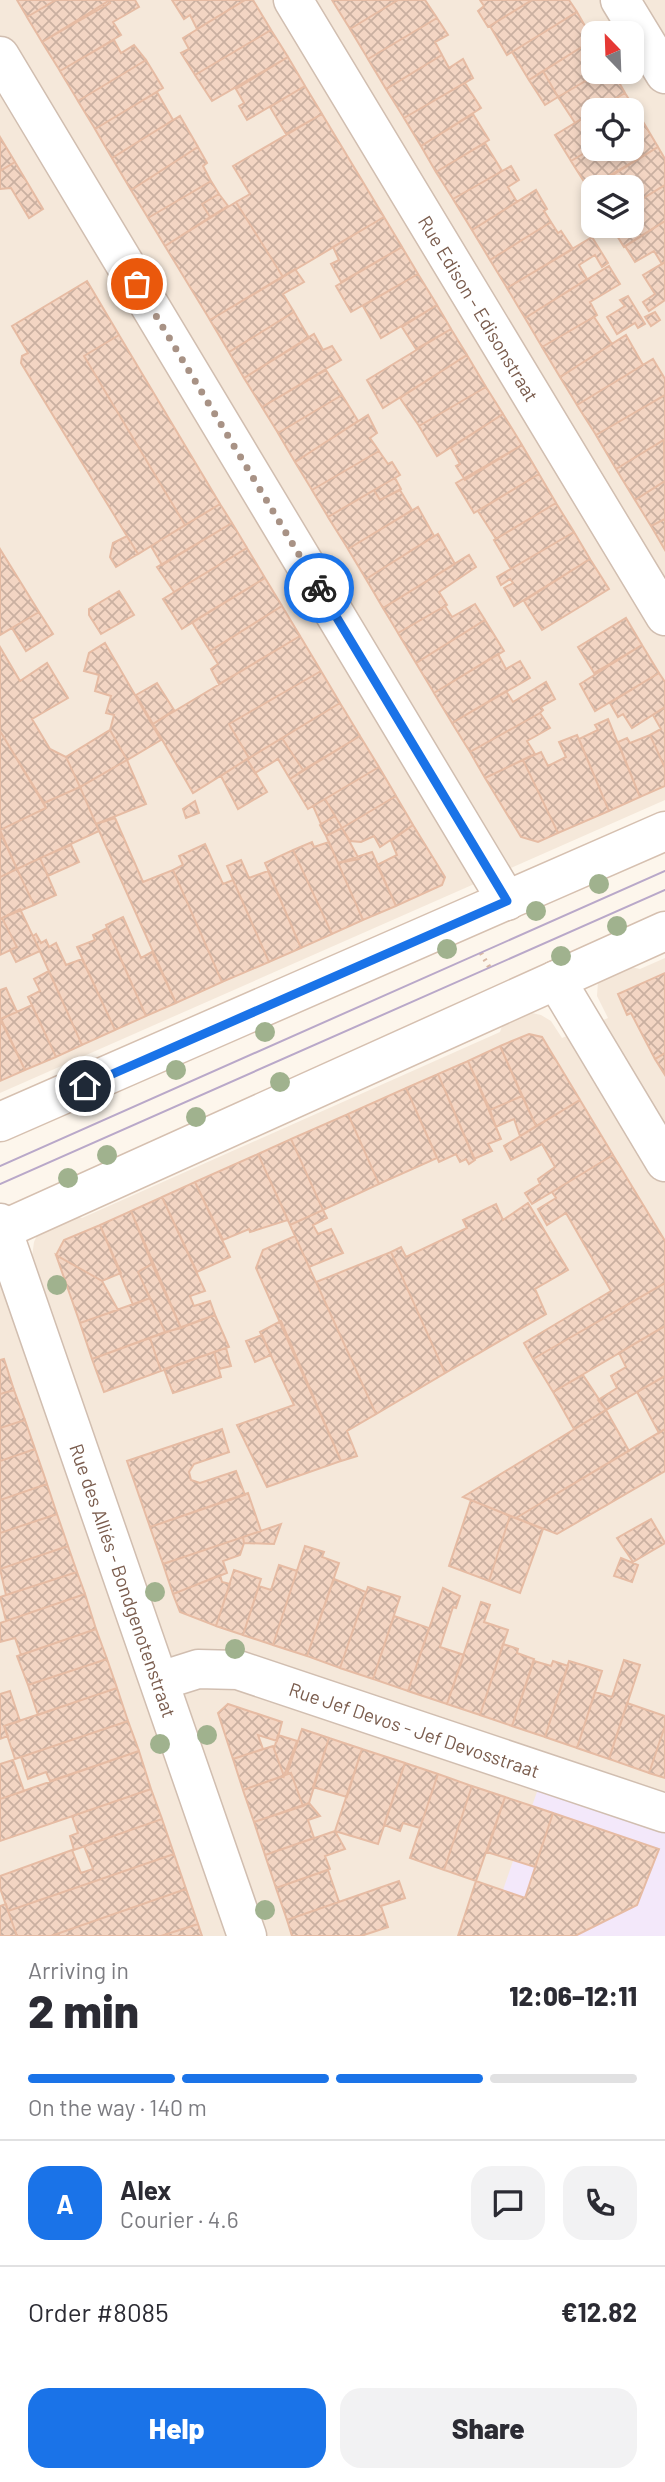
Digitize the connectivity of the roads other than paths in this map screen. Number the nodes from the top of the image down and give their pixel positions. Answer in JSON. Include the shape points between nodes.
{"nodes":[{"id":1,"x":293,"y":0,"type":"edge"},
{"id":2,"x":620,"y":0,"type":"edge"},
{"id":3,"x":0,"y":56,"type":"edge"},
{"id":4,"x":665,"y":74,"type":"edge"},
{"id":5,"x":665,"y":616,"type":"edge"},
{"id":6,"x":665,"y":831,"type":"edge"},
{"id":7,"x":507,"y":901,"type":"junction"},
{"id":8,"x":665,"y":931,"type":"edge"},
{"id":9,"x":555,"y":980,"type":"junction"},
{"id":10,"x":0,"y":1122,"type":"edge"},
{"id":11,"x":665,"y":1162,"type":"edge"},
{"id":12,"x":1,"y":1228,"type":"edge"},
{"id":13,"x":160,"y":1681,"type":"junction"},
{"id":14,"x":665,"y":1813,"type":"edge"},
{"id":15,"x":247,"y":1936,"type":"edge"}],
"edges":[{"from":1,"to":5,"type":"street","name":"Rue Edison - Edisonstraat"},
{"from":2,"to":4,"type":"street"},
{"from":3,"to":7,"type":"street"},
{"from":6,"to":7,"type":"street"},
{"from":7,"to":10,"type":"street"},
{"from":8,"to":9,"type":"street"},
{"from":9,"to":11,"type":"street"},
{"from":9,"to":12,"type":"street"},
{"from":12,"to":13,"type":"street","name":"Rue des Alliés - Bondgenotenstraat"},
{"from":13,"to":14,"type":"street","name":"Rue Jef Devos - Jef Devosstraat","via":[[198,1669],[239,1670]]},
{"from":13,"to":15,"type":"street","name":"Rue des Alliés - Bondgenotenstraat"}]}
